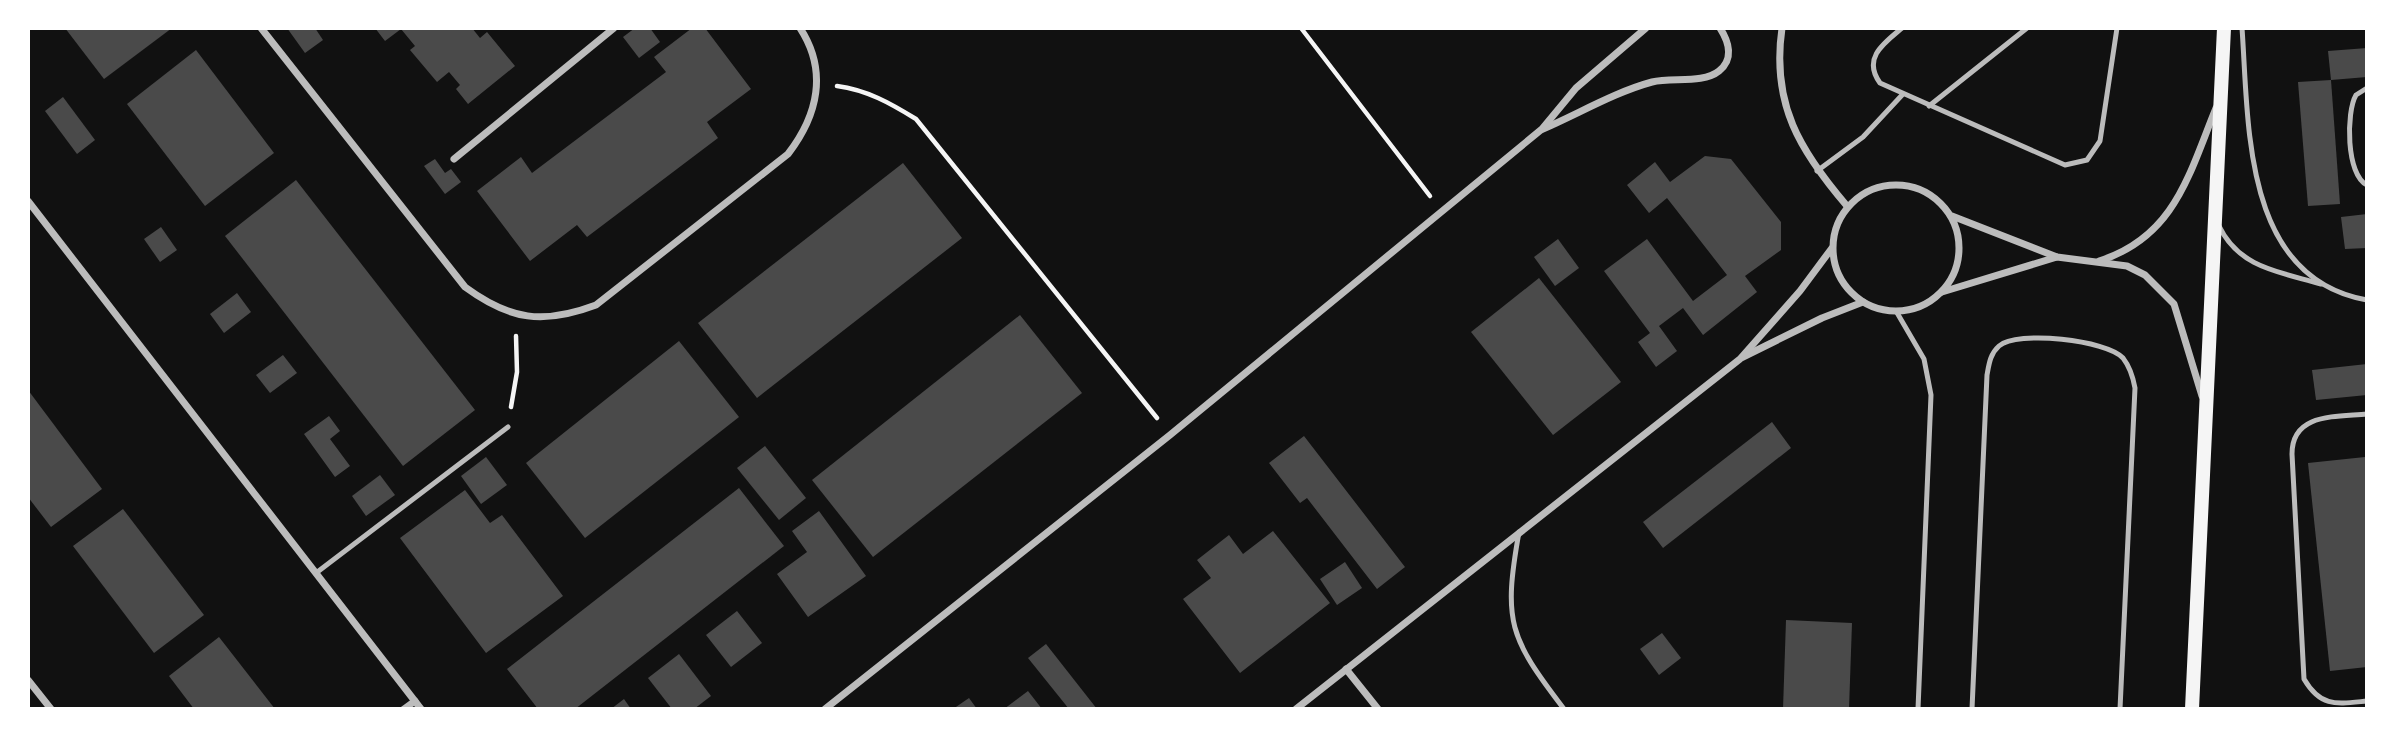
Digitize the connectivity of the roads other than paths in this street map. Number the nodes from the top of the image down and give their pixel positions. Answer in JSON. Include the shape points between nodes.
{"nodes":[{"id":1,"x":261,"y":28,"type":"edge"},
{"id":2,"x":614,"y":28,"type":"edge"},
{"id":3,"x":800,"y":28,"type":"edge"},
{"id":4,"x":1646,"y":28,"type":"edge"},
{"id":5,"x":1720,"y":28,"type":"edge"},
{"id":6,"x":1782,"y":28,"type":"edge"},
{"id":7,"x":1902,"y":28,"type":"edge"},
{"id":8,"x":2027,"y":28,"type":"edge"},
{"id":9,"x":2117,"y":28,"type":"edge"},
{"id":10,"x":2224,"y":28,"type":"edge"},
{"id":11,"x":2242,"y":28,"type":"edge"},
{"id":12,"x":2367,"y":88,"type":"edge"},
{"id":13,"x":1903,"y":94,"type":"junction"},
{"id":14,"x":2219,"y":101,"type":"junction"},
{"id":15,"x":1929,"y":106,"type":"junction"},
{"id":16,"x":1542,"y":129,"type":"junction"},
{"id":17,"x":454,"y":159,"type":"dead end"},
{"id":18,"x":1817,"y":171,"type":"junction"},
{"id":19,"x":2367,"y":185,"type":"edge"},
{"id":20,"x":28,"y":201,"type":"edge"},
{"id":21,"x":1847,"y":206,"type":"junction"},
{"id":22,"x":2214,"y":213,"type":"junction"},
{"id":23,"x":1951,"y":216,"type":"junction"},
{"id":24,"x":1832,"y":248,"type":"junction"},
{"id":25,"x":2057,"y":257,"type":"junction"},
{"id":26,"x":2099,"y":261,"type":"junction"},
{"id":27,"x":2322,"y":284,"type":"junction"},
{"id":28,"x":1942,"y":292,"type":"junction"},
{"id":29,"x":2367,"y":300,"type":"edge"},
{"id":30,"x":1863,"y":302,"type":"junction"},
{"id":31,"x":1896,"y":311,"type":"junction"},
{"id":32,"x":1740,"y":359,"type":"junction"},
{"id":33,"x":2204,"y":403,"type":"junction"},
{"id":34,"x":2367,"y":414,"type":"edge"},
{"id":35,"x":508,"y":427,"type":"road end"},
{"id":36,"x":1519,"y":532,"type":"junction"},
{"id":37,"x":316,"y":573,"type":"junction"},
{"id":38,"x":1346,"y":669,"type":"junction"},
{"id":39,"x":28,"y":680,"type":"edge"},
{"id":40,"x":415,"y":701,"type":"junction"},
{"id":41,"x":2367,"y":701,"type":"edge"},
{"id":42,"x":51,"y":709,"type":"edge"},
{"id":43,"x":404,"y":709,"type":"edge"},
{"id":44,"x":421,"y":709,"type":"edge"},
{"id":45,"x":826,"y":709,"type":"edge"},
{"id":46,"x":1296,"y":709,"type":"edge"},
{"id":47,"x":1378,"y":709,"type":"edge"},
{"id":48,"x":1563,"y":709,"type":"edge"},
{"id":49,"x":1919,"y":709,"type":"edge"},
{"id":50,"x":1972,"y":709,"type":"edge"},
{"id":51,"x":2120,"y":709,"type":"edge"},
{"id":52,"x":2192,"y":709,"type":"edge"}],
"edges":[{"from":1,"to":3,"type":"street","via":[[464,287],[488,304],[541,318],[570,315],[596,305],[788,154],[805,133],[815,109],[818,84],[811,45]]},
{"from":2,"to":17,"type":"street"},
{"from":4,"to":16,"type":"street","via":[[1576,88]]},
{"from":5,"to":16,"type":"street","via":[[1729,44],[1729,58],[1712,76],[1649,83]]},
{"from":6,"to":18,"type":"street","via":[[1780,78],[1786,109],[1797,139]]},
{"from":7,"to":13,"type":"lane","via":[[1879,47],[1872,67],[1880,83]]},
{"from":8,"to":15,"type":"lane"},
{"from":9,"to":15,"type":"lane","via":[[2100,141],[2095,152],[2076,164],[2054,161]]},
{"from":10,"to":14,"type":"main road"},
{"from":11,"to":27,"type":"lane","via":[[2249,145],[2259,194],[2283,243]]},
{"from":12,"to":19,"type":"lane","via":[[2356,94],[2350,114],[2355,174]]},
{"from":13,"to":15,"type":"lane"},
{"from":13,"to":18,"type":"lane","via":[[1863,137]]},
{"from":14,"to":22,"type":"main road"},
{"from":14,"to":26,"type":"street","via":[[2179,195],[2162,222],[2133,246]]},
{"from":16,"to":45,"type":"street","via":[[1170,435]]},
{"from":18,"to":21,"type":"street"},
{"from":20,"to":37,"type":"street"},
{"from":21,"to":23,"type":"street","via":[[1862,193],[1901,184],[1921,189]]},
{"from":21,"to":24,"type":"street","via":[[1835,225]]},
{"from":22,"to":27,"type":"lane","via":[[2240,255],[2260,267]]},
{"from":22,"to":33,"type":"main road"},
{"from":23,"to":25,"type":"street"},
{"from":23,"to":28,"type":"street","via":[[1958,231],[1958,264]]},
{"from":24,"to":30,"type":"street","via":[[1837,274]]},
{"from":24,"to":32,"type":"street"},
{"from":25,"to":26,"type":"street"},
{"from":25,"to":28,"type":"street"},
{"from":26,"to":33,"type":"street","via":[[2146,275],[2174,304]]},
{"from":27,"to":29,"type":"lane"},
{"from":28,"to":31,"type":"street","via":[[1921,307]]},
{"from":30,"to":31,"type":"street"},
{"from":30,"to":32,"type":"street"},
{"from":31,"to":49,"type":"lane","via":[[1924,359],[1931,395]]},
{"from":32,"to":36,"type":"street"},
{"from":33,"to":52,"type":"main road"},
{"from":34,"to":41,"type":"lane","via":[[2311,420],[2299,428],[2292,447],[2304,679],[2313,694],[2328,702]]},
{"from":35,"to":37,"type":"lane"},
{"from":36,"to":38,"type":"street"},
{"from":36,"to":48,"type":"lane","via":[[1510,601],[1515,636],[1531,667]]},
{"from":37,"to":40,"type":"street"},
{"from":38,"to":46,"type":"street"},
{"from":38,"to":47,"type":"street"},
{"from":39,"to":42,"type":"street"},
{"from":40,"to":43,"type":"street"},
{"from":40,"to":44,"type":"street"},
{"from":50,"to":51,"type":"lane","via":[[1986,375],[1989,359],[2000,345],[2014,338],[2108,347],[2131,371],[2135,388]]}]}
